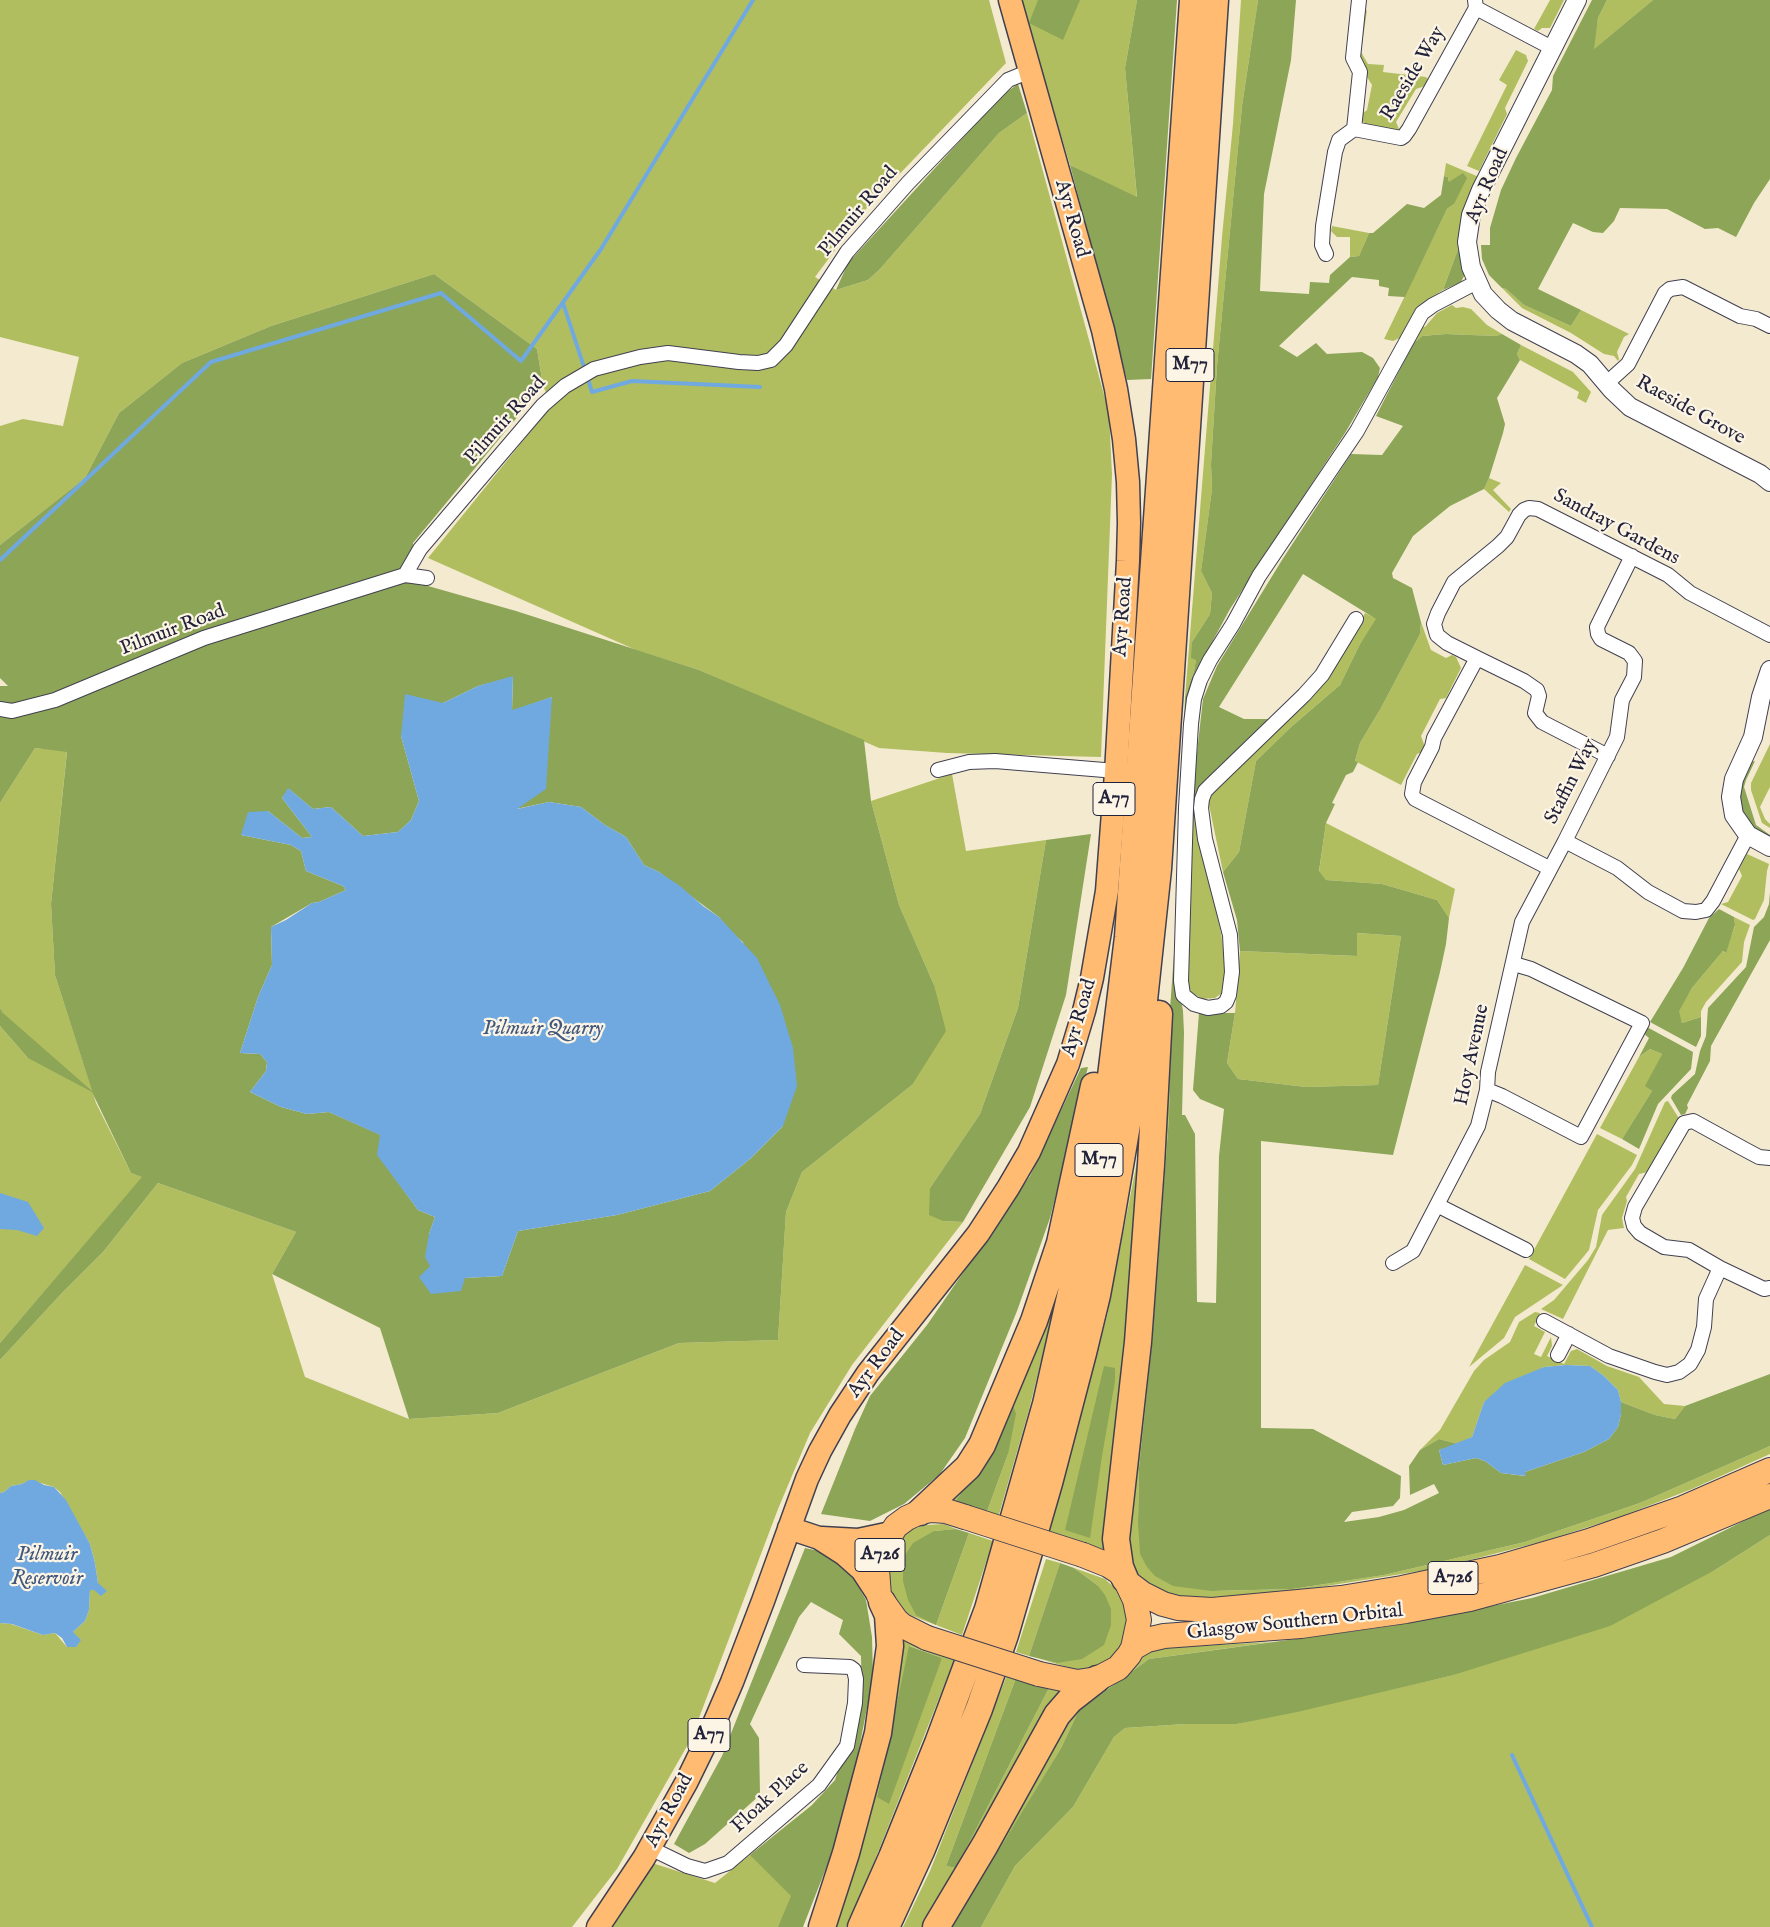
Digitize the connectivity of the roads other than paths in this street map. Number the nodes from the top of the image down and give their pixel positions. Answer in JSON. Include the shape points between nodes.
{"nodes":[{"id":1,"x":1010,"y":0,"type":"edge"},
{"id":2,"x":1193,"y":0,"type":"edge"},
{"id":3,"x":1215,"y":0,"type":"edge"},
{"id":4,"x":1359,"y":0,"type":"edge"},
{"id":5,"x":1577,"y":0,"type":"edge"},
{"id":6,"x":1476,"y":4,"type":"edge"},
{"id":7,"x":1552,"y":48,"type":"junction"},
{"id":8,"x":1030,"y":71,"type":"junction"},
{"id":9,"x":1354,"y":129,"type":"junction"},
{"id":10,"x":1326,"y":254,"type":"dead end"},
{"id":11,"x":1477,"y":282,"type":"junction"},
{"id":12,"x":1770,"y":326,"type":"edge"},
{"id":13,"x":1168,"y":358,"type":"junction"},
{"id":14,"x":1607,"y":383,"type":"junction"},
{"id":15,"x":1770,"y":482,"type":"edge"},
{"id":16,"x":1632,"y":556,"type":"junction"},
{"id":17,"x":405,"y":575,"type":"junction"},
{"id":18,"x":427,"y":578,"type":"dead end"},
{"id":19,"x":1356,"y":619,"type":"dead end"},
{"id":20,"x":1770,"y":635,"type":"edge"},
{"id":21,"x":1477,"y":658,"type":"junction"},
{"id":22,"x":1770,"y":670,"type":"edge"},
{"id":23,"x":0,"y":709,"type":"edge"},
{"id":24,"x":1167,"y":731,"type":"junction"},
{"id":25,"x":1608,"y":756,"type":"junction"},
{"id":26,"x":938,"y":770,"type":"dead end"},
{"id":27,"x":1116,"y":772,"type":"junction"},
{"id":28,"x":1748,"y":835,"type":"junction"},
{"id":29,"x":1565,"y":841,"type":"junction"},
{"id":30,"x":1770,"y":847,"type":"edge"},
{"id":31,"x":1549,"y":868,"type":"junction"},
{"id":32,"x":1514,"y":964,"type":"junction"},
{"id":33,"x":1487,"y":1090,"type":"junction"},
{"id":34,"x":1770,"y":1158,"type":"edge"},
{"id":35,"x":1437,"y":1205,"type":"junction"},
{"id":36,"x":1526,"y":1250,"type":"dead end"},
{"id":37,"x":1393,"y":1263,"type":"dead end"},
{"id":38,"x":1720,"y":1268,"type":"junction"},
{"id":39,"x":1770,"y":1288,"type":"edge"},
{"id":40,"x":1544,"y":1321,"type":"dead end"},
{"id":41,"x":1569,"y":1334,"type":"junction"},
{"id":42,"x":1558,"y":1354,"type":"dead end"},
{"id":43,"x":1770,"y":1470,"type":"edge"},
{"id":44,"x":1770,"y":1496,"type":"edge"},
{"id":45,"x":920,"y":1512,"type":"junction"},
{"id":46,"x":789,"y":1528,"type":"junction"},
{"id":47,"x":891,"y":1533,"type":"junction"},
{"id":48,"x":818,"y":1538,"type":"junction"},
{"id":49,"x":1126,"y":1580,"type":"junction"},
{"id":50,"x":880,"y":1599,"type":"junction"},
{"id":51,"x":1133,"y":1648,"type":"junction"},
{"id":52,"x":804,"y":1665,"type":"dead end"},
{"id":53,"x":1096,"y":1679,"type":"junction"},
{"id":54,"x":650,"y":1848,"type":"junction"},
{"id":55,"x":598,"y":1927,"type":"edge"},
{"id":56,"x":822,"y":1927,"type":"edge"},
{"id":57,"x":861,"y":1927,"type":"edge"},
{"id":58,"x":886,"y":1927,"type":"edge"},
{"id":59,"x":936,"y":1927,"type":"edge"}],
"edges":[{"from":1,"to":8,"type":"main road","name":"Ayr Road","number":"A77"},
{"from":2,"to":13,"type":"highway","number":"M77"},
{"from":3,"to":24,"type":"highway","number":"M77"},
{"from":4,"to":9,"type":"street","name":"Raeside Way","via":[[1353,58],[1360,72]]},
{"from":5,"to":7,"type":"street","name":"Ayr Road"},
{"from":6,"to":7,"type":"street","name":"Raeside Way"},
{"from":6,"to":9,"type":"street","name":"Raeside Way","via":[[1404,136]]},
{"from":7,"to":11,"type":"street","name":"Ayr Road","via":[[1471,215],[1467,242]]},
{"from":8,"to":17,"type":"street","name":"Pilmuir Road","via":[[1008,80],[908,183],[847,252],[786,345],[771,360],[739,362],[668,353],[594,369],[565,386],[543,405],[464,497],[420,549]]},
{"from":8,"to":27,"type":"main road","name":"Ayr Road","number":"A77","via":[[1103,330],[1124,440],[1129,523]]},
{"from":9,"to":10,"type":"street","via":[[1339,140],[1335,152],[1323,226],[1322,244]]},
{"from":11,"to":14,"type":"street","name":"Raeside Grove","via":[[1483,294],[1512,321],[1583,359]]},
{"from":11,"to":19,"type":"street","via":[[1422,313],[1358,431],[1260,576],[1200,680],[1191,724],[1181,981],[1183,995],[1194,1004],[1208,1008],[1226,1002],[1232,972],[1230,935],[1205,839],[1202,799],[1212,784],[1322,675]]},
{"from":12,"to":14,"type":"street","via":[[1740,316],[1683,287],[1670,289],[1628,364]]},
{"from":13,"to":45,"type":"highway","number":"M77","via":[[1146,535],[1115,957],[1074,1183],[1060,1242],[1034,1321],[982,1445],[968,1467]]},
{"from":13,"to":57,"type":"highway","number":"M77","via":[[1128,937],[1092,1200],[1046,1404],[988,1609],[931,1761]]},
{"from":14,"to":15,"type":"street","name":"Raeside Grove","via":[[1630,406]]},
{"from":16,"to":20,"type":"street","name":"Sandray Gardens","via":[[1668,575],[1690,593]]},
{"from":16,"to":21,"type":"street","name":"Sandray Gardens","via":[[1543,510],[1524,510],[1498,546],[1454,582],[1434,624],[1436,635]]},
{"from":16,"to":25,"type":"street","name":"Staffin Way","via":[[1597,627],[1601,639],[1629,653],[1635,662],[1634,677],[1622,700],[1617,737]]},
{"from":17,"to":18,"type":"street"},
{"from":17,"to":23,"type":"street","name":"Pilmuir Road","via":[[204,638],[55,700],[12,711]]},
{"from":21,"to":25,"type":"street","via":[[1537,690],[1535,714],[1542,722]]},
{"from":21,"to":31,"type":"street","via":[[1434,738],[1414,782],[1412,794],[1415,799]]},
{"from":22,"to":28,"type":"street","via":[[1753,737],[1732,788],[1734,815]]},
{"from":24,"to":49,"type":"highway","number":"M77","via":[[1164,925],[1152,1156],[1138,1342],[1116,1539],[1120,1567]]},
{"from":24,"to":58,"type":"highway","number":"M77","via":[[1158,869],[1137,1066],[1091,1319],[1005,1635],[925,1842]]},
{"from":25,"to":29,"type":"street","name":"Staffin Way"},
{"from":26,"to":27,"type":"street","via":[[969,762],[995,761]]},
{"from":27,"to":46,"type":"main road","name":"Ayr Road","number":"A77","via":[[1107,891],[1099,945],[1084,1011],[1057,1090],[1029,1152],[992,1213],[840,1415],[817,1458]]},
{"from":28,"to":29,"type":"street","name":"Staffin Way","via":[[1713,901],[1706,910],[1696,912],[1683,910],[1648,892],[1617,868]]},
{"from":28,"to":30,"type":"street"},
{"from":29,"to":31,"type":"street","name":"Hoy Avenue"},
{"from":31,"to":32,"type":"street","name":"Hoy Avenue","via":[[1522,922]]},
{"from":32,"to":33,"type":"street","name":"Hoy Avenue","via":[[1488,1072]]},
{"from":32,"to":33,"type":"street","via":[[1531,969],[1642,1023],[1581,1137]]},
{"from":33,"to":35,"type":"street","name":"Hoy Avenue","via":[[1478,1126]]},
{"from":34,"to":38,"type":"street","via":[[1759,1157],[1693,1121],[1684,1123],[1635,1207],[1632,1218],[1640,1233],[1664,1247],[1689,1250]]},
{"from":35,"to":36,"type":"street"},
{"from":35,"to":37,"type":"street","name":"Hoy Avenue","via":[[1413,1251]]},
{"from":38,"to":39,"type":"street","via":[[1764,1289]]},
{"from":38,"to":41,"type":"street","via":[[1706,1299],[1698,1350],[1690,1364],[1679,1372],[1667,1375],[1655,1372],[1609,1356]]},
{"from":40,"to":41,"type":"street"},
{"from":41,"to":42,"type":"street"},
{"from":43,"to":49,"type":"highway","name":"Glasgow Southern Orbital","number":"A726","via":[[1683,1508],[1589,1541],[1500,1567],[1395,1589],[1308,1602],[1193,1609],[1163,1604]]},
{"from":44,"to":51,"type":"highway","name":"Glasgow Southern Orbital","number":"A726","via":[[1594,1565],[1470,1599],[1301,1626],[1164,1636]]},
{"from":45,"to":47,"type":"highway","number":"A726","via":[[906,1518]]},
{"from":45,"to":49,"type":"highway","number":"A726","bridge":true,"via":[[946,1511],[965,1517],[1108,1565]]},
{"from":46,"to":48,"type":"main road","number":"A726"},
{"from":46,"to":54,"type":"main road","name":"Ayr Road","number":"A77","via":[[707,1740]]},
{"from":47,"to":48,"type":"main road","number":"A726","via":[[858,1540]]},
{"from":47,"to":50,"type":"highway","number":"A726","via":[[879,1560]]},
{"from":48,"to":50,"type":"main road","number":"A726","via":[[862,1570]]},
{"from":49,"to":51,"type":"highway","number":"A726","via":[[1139,1620]]},
{"from":50,"to":53,"type":"highway","number":"A726","bridge":true,"via":[[903,1626],[927,1638],[1040,1674],[1077,1682]]},
{"from":50,"to":56,"type":"highway","via":[[888,1615],[890,1646],[878,1734]]},
{"from":51,"to":53,"type":"highway","number":"A726","via":[[1118,1668]]},
{"from":52,"to":54,"type":"street","name":"Floak Place","via":[[850,1667],[856,1679],[847,1746],[819,1785],[728,1863],[705,1871]]},
{"from":53,"to":59,"type":"highway","via":[[1057,1715]]},
{"from":54,"to":55,"type":"main road","name":"Ayr Road","number":"A77"}]}
